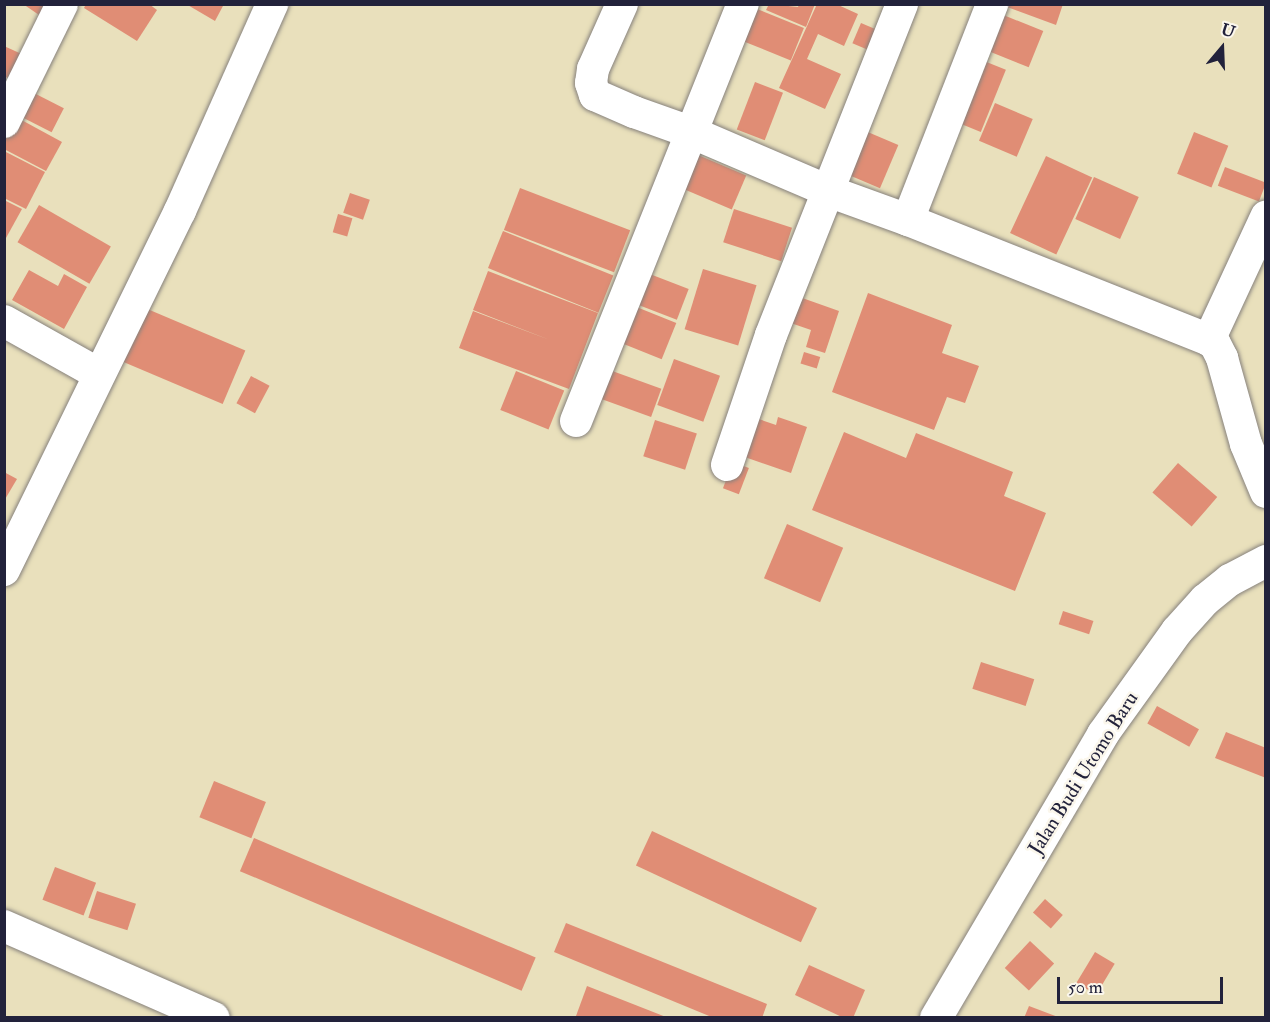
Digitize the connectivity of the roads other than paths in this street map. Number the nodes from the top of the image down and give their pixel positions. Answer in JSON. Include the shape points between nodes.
{"nodes":[{"id":1,"x":62,"y":4,"type":"edge"},
{"id":2,"x":272,"y":4,"type":"edge"},
{"id":3,"x":622,"y":4,"type":"edge"},
{"id":4,"x":743,"y":4,"type":"edge"},
{"id":5,"x":902,"y":4,"type":"edge"},
{"id":6,"x":992,"y":4,"type":"edge"},
{"id":7,"x":4,"y":122,"type":"edge"},
{"id":8,"x":693,"y":133,"type":"junction"},
{"id":9,"x":828,"y":191,"type":"junction"},
{"id":10,"x":1266,"y":217,"type":"edge"},
{"id":11,"x":908,"y":219,"type":"junction"},
{"id":12,"x":4,"y":321,"type":"edge"},
{"id":13,"x":1209,"y":340,"type":"junction"},
{"id":14,"x":99,"y":374,"type":"junction"},
{"id":15,"x":576,"y":421,"type":"dead end"},
{"id":16,"x":727,"y":465,"type":"dead end"},
{"id":17,"x":1266,"y":492,"type":"edge"},
{"id":18,"x":1266,"y":561,"type":"edge"},
{"id":19,"x":4,"y":570,"type":"edge"},
{"id":20,"x":4,"y":926,"type":"edge"},
{"id":21,"x":214,"y":1017,"type":"edge"},
{"id":22,"x":936,"y":1017,"type":"edge"}],
"edges":[{"from":1,"to":7,"type":"street"},
{"from":2,"to":14,"type":"street","via":[[180,211]]},
{"from":3,"to":8,"type":"street","via":[[593,69],[591,83],[595,95]]},
{"from":4,"to":8,"type":"street"},
{"from":5,"to":9,"type":"street"},
{"from":6,"to":11,"type":"street"},
{"from":8,"to":9,"type":"street"},
{"from":8,"to":15,"type":"street"},
{"from":9,"to":11,"type":"street"},
{"from":9,"to":16,"type":"street","via":[[771,335]]},
{"from":10,"to":13,"type":"street"},
{"from":11,"to":13,"type":"street"},
{"from":12,"to":14,"type":"street"},
{"from":13,"to":17,"type":"street","via":[[1218,349],[1246,444]]},
{"from":14,"to":19,"type":"street"},
{"from":18,"to":22,"type":"street","name":"Jalan Budi Utomo Baru","via":[[1230,580],[1177,631],[1103,734]]},
{"from":20,"to":21,"type":"street"}]}
